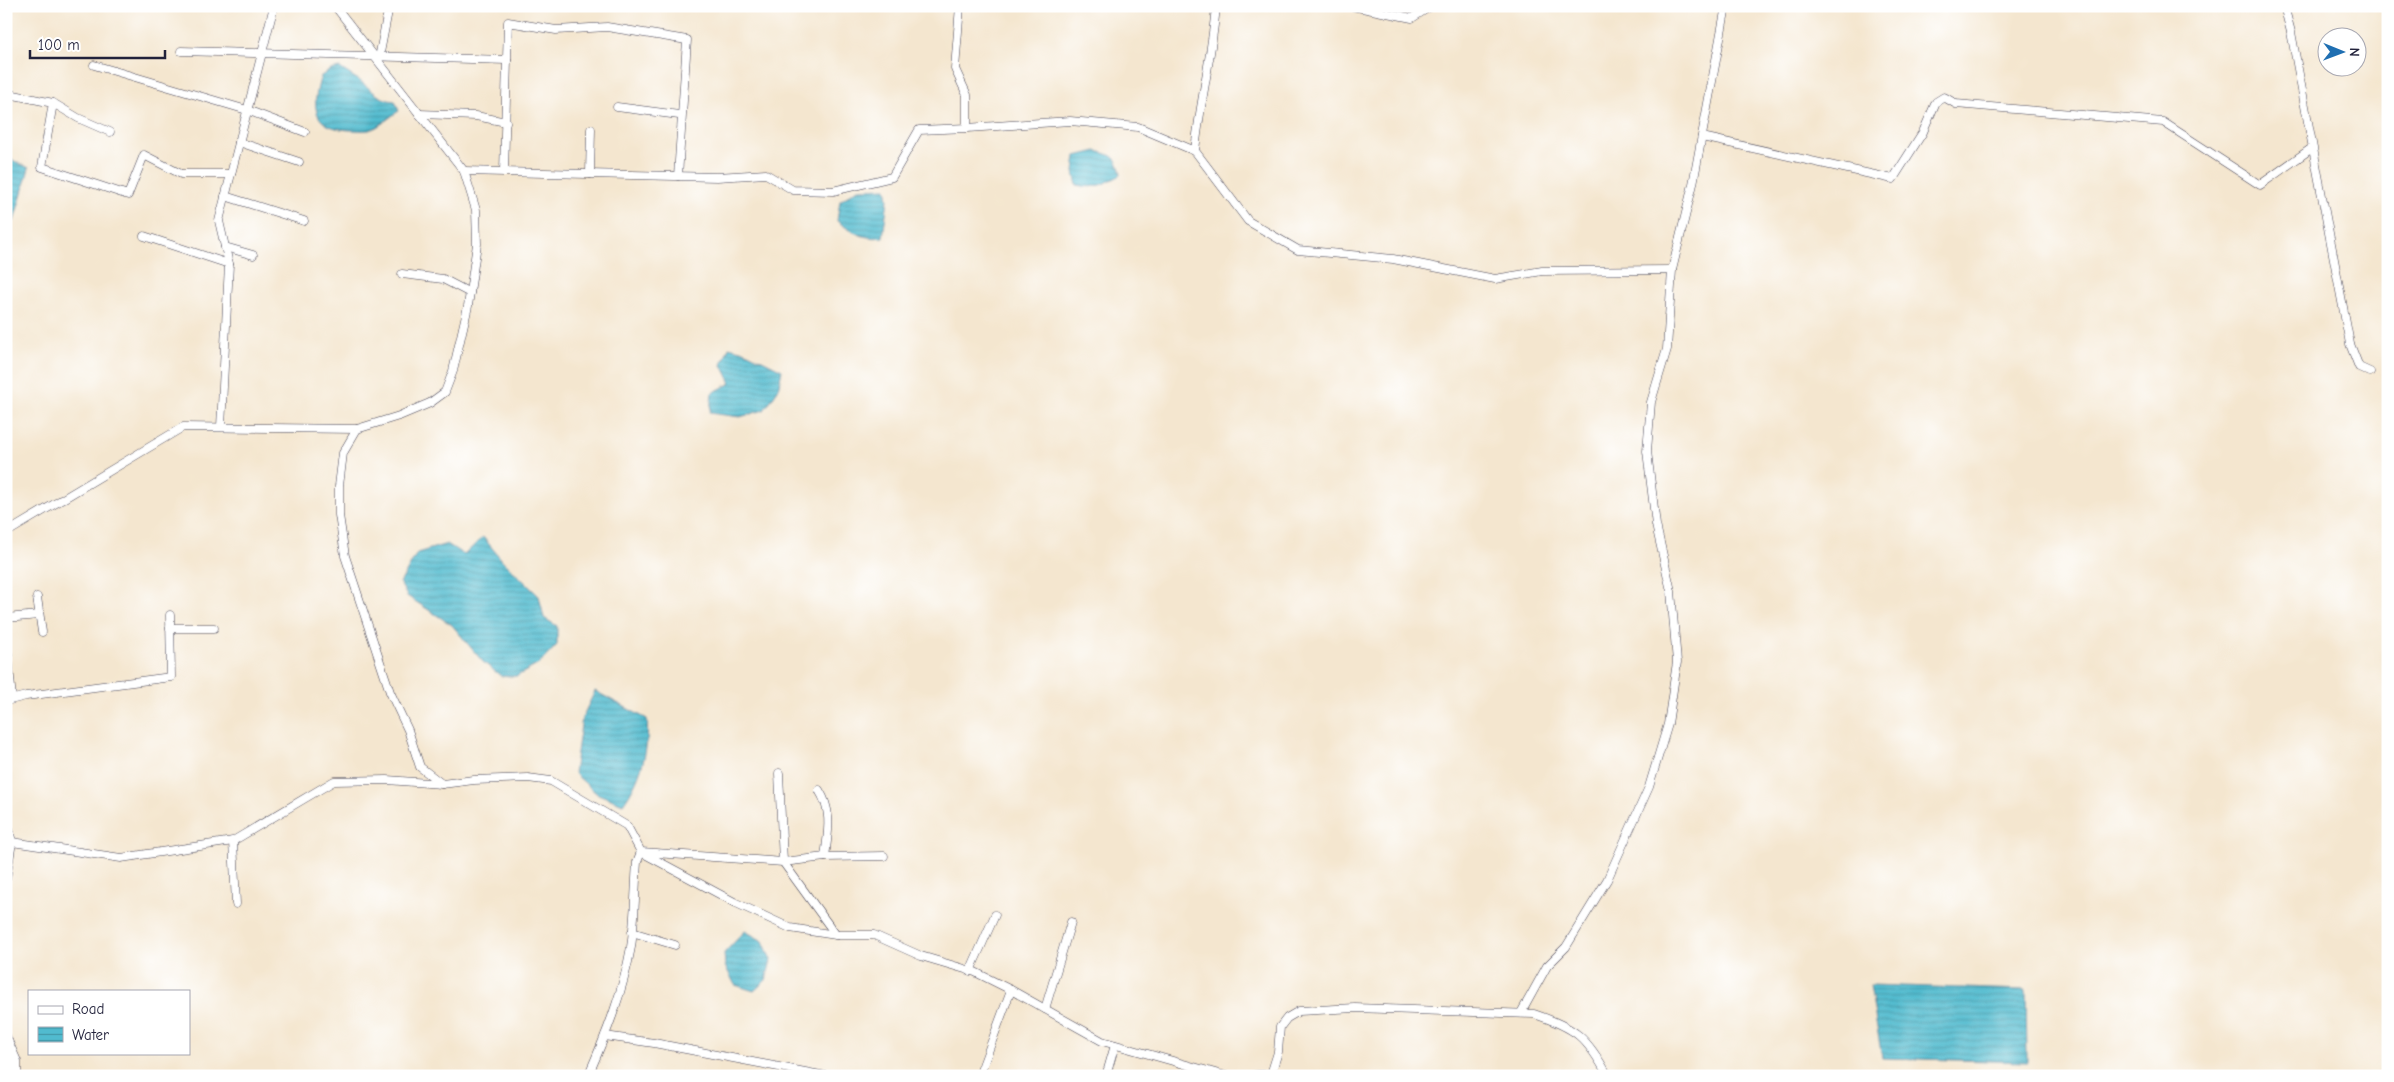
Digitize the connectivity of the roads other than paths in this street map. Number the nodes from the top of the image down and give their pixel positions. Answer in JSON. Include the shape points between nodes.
{"nodes":[{"id":1,"x":274,"y":6,"type":"edge"},
{"id":2,"x":335,"y":6,"type":"edge"},
{"id":3,"x":389,"y":6,"type":"edge"},
{"id":4,"x":960,"y":6,"type":"edge"},
{"id":5,"x":1216,"y":6,"type":"edge"},
{"id":6,"x":1352,"y":6,"type":"edge"},
{"id":7,"x":1431,"y":6,"type":"edge"},
{"id":8,"x":1726,"y":6,"type":"edge"},
{"id":9,"x":2284,"y":6,"type":"edge"},
{"id":10,"x":181,"y":52,"type":"dead end"},
{"id":11,"x":262,"y":54,"type":"junction"},
{"id":12,"x":376,"y":57,"type":"junction"},
{"id":13,"x":507,"y":60,"type":"junction"},
{"id":14,"x":94,"y":65,"type":"dead end"},
{"id":15,"x":9,"y":94,"type":"dead end"},
{"id":16,"x":53,"y":103,"type":"junction"},
{"id":17,"x":617,"y":108,"type":"dead end"},
{"id":18,"x":248,"y":110,"type":"junction"},
{"id":19,"x":419,"y":114,"type":"junction"},
{"id":20,"x":679,"y":115,"type":"dead end"},
{"id":21,"x":506,"y":122,"type":"junction"},
{"id":22,"x":967,"y":128,"type":"junction"},
{"id":23,"x":591,"y":129,"type":"dead end"},
{"id":24,"x":110,"y":132,"type":"dead end"},
{"id":25,"x":304,"y":132,"type":"dead end"},
{"id":26,"x":1702,"y":137,"type":"junction"},
{"id":27,"x":240,"y":142,"type":"junction"},
{"id":28,"x":2312,"y":148,"type":"junction"},
{"id":29,"x":1195,"y":151,"type":"junction"},
{"id":30,"x":299,"y":162,"type":"dead end"},
{"id":31,"x":464,"y":171,"type":"junction"},
{"id":32,"x":504,"y":172,"type":"junction"},
{"id":33,"x":231,"y":174,"type":"junction"},
{"id":34,"x":590,"y":174,"type":"junction"},
{"id":35,"x":678,"y":176,"type":"junction"},
{"id":36,"x":226,"y":196,"type":"junction"},
{"id":37,"x":304,"y":221,"type":"dead end"},
{"id":38,"x":144,"y":236,"type":"dead end"},
{"id":39,"x":225,"y":247,"type":"junction"},
{"id":40,"x":253,"y":255,"type":"dead end"},
{"id":41,"x":229,"y":264,"type":"junction"},
{"id":42,"x":1672,"y":270,"type":"junction"},
{"id":43,"x":402,"y":274,"type":"dead end"},
{"id":44,"x":470,"y":293,"type":"junction"},
{"id":45,"x":2370,"y":372,"type":"dead end"},
{"id":46,"x":221,"y":427,"type":"junction"},
{"id":47,"x":357,"y":429,"type":"junction"},
{"id":48,"x":6,"y":533,"type":"edge"},
{"id":49,"x":37,"y":597,"type":"dead end"},
{"id":50,"x":39,"y":615,"type":"junction"},
{"id":51,"x":170,"y":615,"type":"dead end"},
{"id":52,"x":6,"y":618,"type":"edge"},
{"id":53,"x":170,"y":628,"type":"junction"},
{"id":54,"x":214,"y":628,"type":"dead end"},
{"id":55,"x":42,"y":632,"type":"dead end"},
{"id":56,"x":6,"y":635,"type":"edge"},
{"id":57,"x":9,"y":700,"type":"edge"},
{"id":58,"x":779,"y":773,"type":"dead end"},
{"id":59,"x":442,"y":784,"type":"junction"},
{"id":60,"x":819,"y":790,"type":"dead end"},
{"id":61,"x":6,"y":818,"type":"edge"},
{"id":62,"x":233,"y":841,"type":"junction"},
{"id":63,"x":12,"y":842,"type":"junction"},
{"id":64,"x":641,"y":852,"type":"junction"},
{"id":65,"x":884,"y":856,"type":"dead end"},
{"id":66,"x":825,"y":857,"type":"junction"},
{"id":67,"x":783,"y":862,"type":"junction"},
{"id":68,"x":6,"y":879,"type":"edge"},
{"id":69,"x":236,"y":904,"type":"dead end"},
{"id":70,"x":995,"y":914,"type":"dead end"},
{"id":71,"x":1071,"y":922,"type":"dead end"},
{"id":72,"x":632,"y":932,"type":"junction"},
{"id":73,"x":836,"y":935,"type":"junction"},
{"id":74,"x":675,"y":945,"type":"dead end"},
{"id":75,"x":970,"y":971,"type":"junction"},
{"id":76,"x":1011,"y":990,"type":"junction"},
{"id":77,"x":1045,"y":1009,"type":"junction"},
{"id":78,"x":1521,"y":1013,"type":"junction"},
{"id":79,"x":6,"y":1036,"type":"edge"},
{"id":80,"x":605,"y":1036,"type":"junction"},
{"id":81,"x":1115,"y":1045,"type":"junction"},
{"id":82,"x":17,"y":1076,"type":"edge"},
{"id":83,"x":588,"y":1076,"type":"edge"},
{"id":84,"x":826,"y":1076,"type":"edge"},
{"id":85,"x":979,"y":1076,"type":"edge"},
{"id":86,"x":1106,"y":1076,"type":"edge"},
{"id":87,"x":1226,"y":1076,"type":"edge"},
{"id":88,"x":1246,"y":1076,"type":"edge"},
{"id":89,"x":1608,"y":1076,"type":"edge"}],
"edges":[{"from":1,"to":11,"type":"street"},
{"from":2,"to":12,"type":"street"},
{"from":3,"to":12,"type":"street"},
{"from":4,"to":22,"type":"street","via":[[955,69],[967,95]]},
{"from":5,"to":29,"type":"street"},
{"from":6,"to":7,"type":"street","via":[[1412,18]]},
{"from":8,"to":26,"type":"street"},
{"from":9,"to":28,"type":"street"},
{"from":10,"to":11,"type":"street"},
{"from":11,"to":12,"type":"street"},
{"from":11,"to":18,"type":"street"},
{"from":12,"to":13,"type":"street"},
{"from":12,"to":19,"type":"street"},
{"from":13,"to":21,"type":"street"},
{"from":13,"to":35,"type":"street","via":[[508,22],[556,30],[607,28],[687,40]]},
{"from":14,"to":18,"type":"street"},
{"from":15,"to":16,"type":"street"},
{"from":16,"to":24,"type":"street"},
{"from":16,"to":33,"type":"street","via":[[42,168],[128,195],[144,155],[182,174]]},
{"from":17,"to":20,"type":"street"},
{"from":18,"to":25,"type":"street"},
{"from":18,"to":27,"type":"street"},
{"from":19,"to":21,"type":"street","via":[[476,116]]},
{"from":19,"to":31,"type":"street"},
{"from":21,"to":32,"type":"street"},
{"from":22,"to":29,"type":"street","via":[[1070,121],[1138,127]]},
{"from":22,"to":35,"type":"street","via":[[920,130],[892,177],[833,191],[792,190],[766,174],[717,178]]},
{"from":23,"to":34,"type":"street"},
{"from":26,"to":28,"type":"street","via":[[1893,179],[1924,132],[1936,102],[1944,97],[1956,104],[2163,122],[2260,185]]},
{"from":26,"to":42,"type":"street"},
{"from":27,"to":30,"type":"street"},
{"from":27,"to":33,"type":"street"},
{"from":28,"to":45,"type":"street","via":[[2350,344],[2359,367]]},
{"from":29,"to":42,"type":"street","via":[[1248,221],[1298,250],[1393,259],[1495,279],[1542,271]]},
{"from":31,"to":32,"type":"street"},
{"from":31,"to":44,"type":"street","via":[[476,210],[477,244]]},
{"from":32,"to":34,"type":"street"},
{"from":33,"to":36,"type":"street"},
{"from":34,"to":35,"type":"street"},
{"from":36,"to":37,"type":"street"},
{"from":36,"to":39,"type":"street","via":[[219,221]]},
{"from":38,"to":41,"type":"street"},
{"from":39,"to":40,"type":"street"},
{"from":39,"to":41,"type":"street"},
{"from":41,"to":46,"type":"street"},
{"from":42,"to":78,"type":"street","via":[[1667,349],[1651,402],[1647,451],[1656,525],[1671,591],[1678,662],[1668,724],[1649,787],[1606,880],[1566,946],[1547,966]]},
{"from":43,"to":44,"type":"street","via":[[443,280]]},
{"from":44,"to":47,"type":"street","via":[[453,370],[444,392],[415,410]]},
{"from":46,"to":47,"type":"street"},
{"from":46,"to":48,"type":"street","via":[[183,427]]},
{"from":47,"to":59,"type":"street","via":[[343,453],[339,486],[345,556],[390,692],[408,730],[420,767]]},
{"from":49,"to":50,"type":"street"},
{"from":50,"to":52,"type":"street"},
{"from":50,"to":55,"type":"street"},
{"from":51,"to":53,"type":"street"},
{"from":53,"to":54,"type":"street"},
{"from":53,"to":57,"type":"street","via":[[171,677]]},
{"from":56,"to":57,"type":"street"},
{"from":58,"to":67,"type":"street"},
{"from":59,"to":62,"type":"street","via":[[334,781]]},
{"from":59,"to":64,"type":"street","via":[[528,778],[551,781],[627,826]]},
{"from":60,"to":66,"type":"street","via":[[827,803],[829,817]]},
{"from":61,"to":63,"type":"street"},
{"from":62,"to":63,"type":"street","via":[[122,858]]},
{"from":62,"to":69,"type":"street"},
{"from":63,"to":68,"type":"street"},
{"from":64,"to":67,"type":"street"},
{"from":64,"to":72,"type":"street","via":[[636,862]]},
{"from":64,"to":73,"type":"street","via":[[766,919],[790,928]]},
{"from":65,"to":66,"type":"street"},
{"from":66,"to":67,"type":"street"},
{"from":67,"to":73,"type":"street"},
{"from":70,"to":75,"type":"street"},
{"from":71,"to":77,"type":"street"},
{"from":72,"to":74,"type":"street"},
{"from":72,"to":80,"type":"street","via":[[622,984]]},
{"from":73,"to":75,"type":"street","via":[[874,935],[921,956]]},
{"from":75,"to":76,"type":"street"},
{"from":76,"to":77,"type":"street"},
{"from":76,"to":85,"type":"street"},
{"from":77,"to":81,"type":"street"},
{"from":78,"to":88,"type":"street","via":[[1355,1008],[1299,1011],[1280,1027],[1278,1052],[1271,1074]]},
{"from":78,"to":89,"type":"street","via":[[1556,1021],[1582,1036],[1595,1051]]},
{"from":79,"to":82,"type":"street","via":[[17,1061]]},
{"from":80,"to":83,"type":"street"},
{"from":80,"to":84,"type":"street"},
{"from":81,"to":86,"type":"street"},
{"from":81,"to":87,"type":"street"}]}
